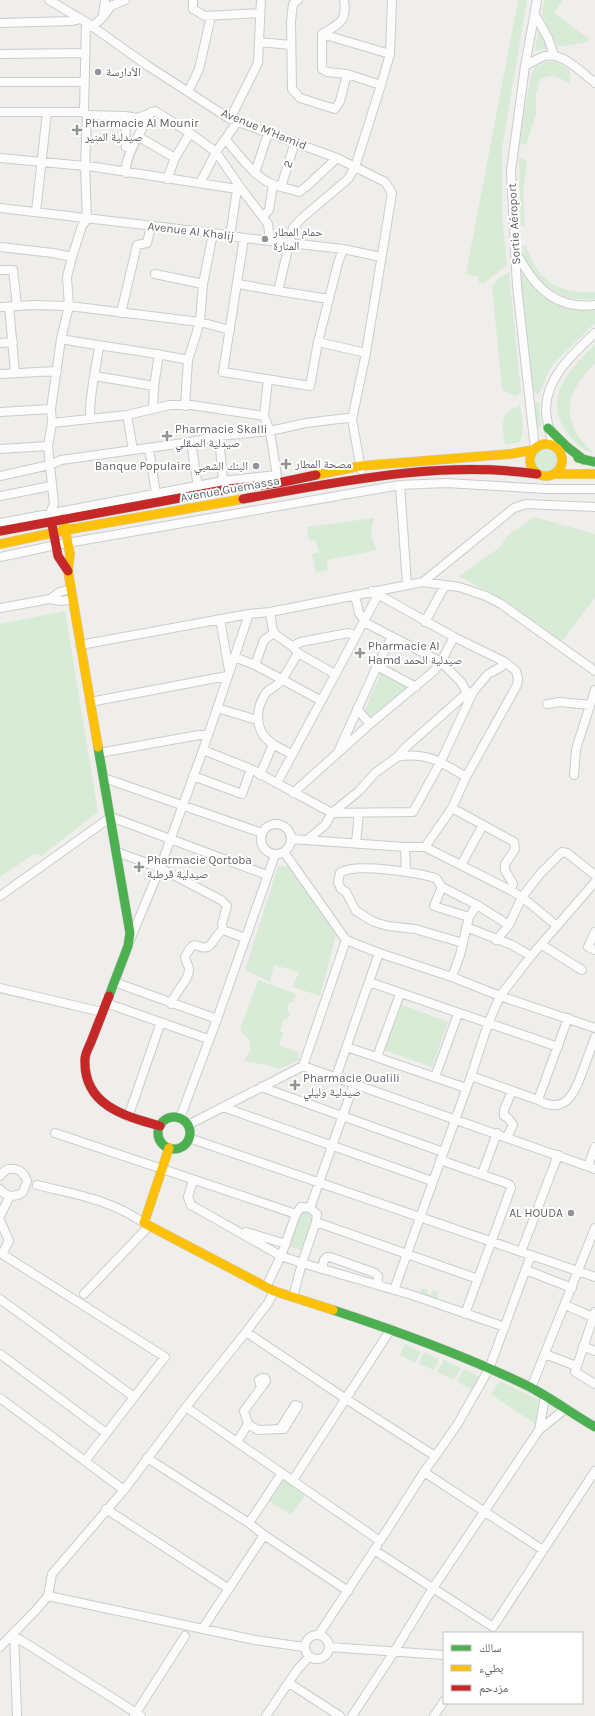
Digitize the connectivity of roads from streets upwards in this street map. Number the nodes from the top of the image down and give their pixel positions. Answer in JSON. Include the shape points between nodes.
{"nodes":[{"id":1,"x":49,"y":0,"type":"edge"},
{"id":2,"x":105,"y":0,"type":"edge"},
{"id":3,"x":125,"y":0,"type":"edge"},
{"id":4,"x":193,"y":0,"type":"edge"},
{"id":5,"x":262,"y":0,"type":"edge"},
{"id":6,"x":298,"y":0,"type":"edge"},
{"id":7,"x":344,"y":0,"type":"edge"},
{"id":8,"x":392,"y":0,"type":"edge"},
{"id":9,"x":537,"y":0,"type":"edge"},
{"id":10,"x":64,"y":4,"type":"edge"},
{"id":11,"x":260,"y":13,"type":"junction"},
{"id":12,"x":534,"y":15,"type":"junction"},
{"id":13,"x":211,"y":16,"type":"junction"},
{"id":14,"x":103,"y":17,"type":"junction"},
{"id":15,"x":0,"y":23,"type":"edge"},
{"id":16,"x":86,"y":23,"type":"junction"},
{"id":17,"x":322,"y":34,"type":"junction"},
{"id":18,"x":259,"y":42,"type":"junction"},
{"id":19,"x":291,"y":45,"type":"junction"},
{"id":20,"x":84,"y":53,"type":"junction"},
{"id":21,"x":0,"y":54,"type":"edge"},
{"id":22,"x":390,"y":54,"type":"junction"},
{"id":23,"x":554,"y":55,"type":"junction"},
{"id":24,"x":525,"y":66,"type":"junction"},
{"id":25,"x":347,"y":74,"type":"junction"},
{"id":26,"x":0,"y":82,"type":"edge"},
{"id":27,"x":84,"y":82,"type":"junction"},
{"id":28,"x":595,"y":83,"type":"edge"},
{"id":29,"x":381,"y":85,"type":"junction"},
{"id":30,"x":188,"y":92,"type":"junction"},
{"id":31,"x":0,"y":112,"type":"edge"},
{"id":32,"x":47,"y":112,"type":"junction"},
{"id":33,"x":151,"y":112,"type":"junction"},
{"id":34,"x":86,"y":113,"type":"junction"},
{"id":35,"x":125,"y":116,"type":"junction"},
{"id":36,"x":234,"y":120,"type":"junction"},
{"id":37,"x":190,"y":133,"type":"junction"},
{"id":38,"x":268,"y":133,"type":"junction"},
{"id":39,"x":139,"y":138,"type":"junction"},
{"id":40,"x":225,"y":139,"type":"junction"},
{"id":41,"x":295,"y":142,"type":"junction"},
{"id":42,"x":129,"y":148,"type":"junction"},
{"id":43,"x":216,"y":152,"type":"junction"},
{"id":44,"x":0,"y":158,"type":"edge"},
{"id":45,"x":175,"y":158,"type":"junction"},
{"id":46,"x":337,"y":158,"type":"junction"},
{"id":47,"x":42,"y":163,"type":"junction"},
{"id":48,"x":85,"y":166,"type":"junction"},
{"id":49,"x":355,"y":167,"type":"junction"},
{"id":50,"x":125,"y":170,"type":"junction"},
{"id":51,"x":255,"y":173,"type":"junction"},
{"id":52,"x":167,"y":179,"type":"junction"},
{"id":53,"x":200,"y":183,"type":"junction"},
{"id":54,"x":273,"y":184,"type":"junction"},
{"id":55,"x":281,"y":187,"type":"junction"},
{"id":56,"x":238,"y":188,"type":"junction"},
{"id":57,"x":0,"y":208,"type":"edge"},
{"id":58,"x":36,"y":212,"type":"junction"},
{"id":59,"x":263,"y":217,"type":"junction"},
{"id":60,"x":87,"y":219,"type":"junction"},
{"id":61,"x":151,"y":226,"type":"junction"},
{"id":62,"x":213,"y":233,"type":"junction"},
{"id":63,"x":230,"y":236,"type":"junction"},
{"id":64,"x":244,"y":238,"type":"junction"},
{"id":65,"x":270,"y":241,"type":"junction"},
{"id":66,"x":288,"y":244,"type":"junction"},
{"id":67,"x":0,"y":247,"type":"edge"},
{"id":68,"x":343,"y":249,"type":"junction"},
{"id":69,"x":515,"y":249,"type":"junction"},
{"id":70,"x":72,"y":257,"type":"junction"},
{"id":71,"x":381,"y":257,"type":"junction"},
{"id":72,"x":0,"y":270,"type":"edge"},
{"id":73,"x":155,"y":274,"type":"dead end"},
{"id":74,"x":203,"y":284,"type":"junction"},
{"id":75,"x":238,"y":284,"type":"junction"},
{"id":76,"x":278,"y":292,"type":"junction"},
{"id":77,"x":329,"y":298,"type":"junction"},
{"id":78,"x":595,"y":305,"type":"edge"},
{"id":79,"x":13,"y":306,"type":"junction"},
{"id":80,"x":69,"y":306,"type":"junction"},
{"id":81,"x":0,"y":307,"type":"edge"},
{"id":82,"x":121,"y":313,"type":"junction"},
{"id":83,"x":200,"y":322,"type":"junction"},
{"id":84,"x":230,"y":330,"type":"junction"},
{"id":85,"x":595,"y":333,"type":"edge"},
{"id":86,"x":62,"y":339,"type":"junction"},
{"id":87,"x":14,"y":342,"type":"junction"},
{"id":88,"x":318,"y":342,"type":"junction"},
{"id":89,"x":0,"y":343,"type":"edge"},
{"id":90,"x":99,"y":346,"type":"junction"},
{"id":91,"x":366,"y":353,"type":"junction"},
{"id":92,"x":159,"y":354,"type":"junction"},
{"id":93,"x":188,"y":360,"type":"junction"},
{"id":94,"x":57,"y":371,"type":"junction"},
{"id":95,"x":15,"y":373,"type":"junction"},
{"id":96,"x":0,"y":374,"type":"edge"},
{"id":97,"x":95,"y":376,"type":"junction"},
{"id":98,"x":268,"y":379,"type":"junction"},
{"id":99,"x":154,"y":386,"type":"junction"},
{"id":100,"x":185,"y":406,"type":"junction"},
{"id":101,"x":153,"y":408,"type":"junction"},
{"id":102,"x":51,"y":409,"type":"junction"},
{"id":103,"x":0,"y":412,"type":"edge"},
{"id":104,"x":127,"y":415,"type":"junction"},
{"id":105,"x":264,"y":416,"type":"junction"},
{"id":106,"x":90,"y":418,"type":"junction"},
{"id":107,"x":352,"y":419,"type":"junction"},
{"id":108,"x":52,"y":423,"type":"junction"},
{"id":109,"x":548,"y":428,"type":"junction"},
{"id":110,"x":270,"y":431,"type":"junction"},
{"id":111,"x":219,"y":436,"type":"junction"},
{"id":112,"x":191,"y":442,"type":"junction"},
{"id":113,"x":553,"y":445,"type":"junction"},
{"id":114,"x":48,"y":446,"type":"junction"},
{"id":115,"x":149,"y":448,"type":"junction"},
{"id":116,"x":0,"y":449,"type":"edge"},
{"id":117,"x":534,"y":449,"type":"junction"},
{"id":118,"x":133,"y":450,"type":"junction"},
{"id":119,"x":560,"y":452,"type":"junction"},
{"id":120,"x":584,"y":460,"type":"junction"},
{"id":121,"x":595,"y":462,"type":"edge"},
{"id":122,"x":49,"y":465,"type":"junction"},
{"id":123,"x":360,"y":466,"type":"junction"},
{"id":124,"x":537,"y":474,"type":"junction"},
{"id":125,"x":555,"y":474,"type":"junction"},
{"id":126,"x":595,"y":474,"type":"edge"},
{"id":127,"x":0,"y":476,"type":"edge"},
{"id":128,"x":362,"y":478,"type":"junction"},
{"id":129,"x":277,"y":479,"type":"junction"},
{"id":130,"x":223,"y":481,"type":"junction"},
{"id":131,"x":51,"y":486,"type":"junction"},
{"id":132,"x":400,"y":486,"type":"junction"},
{"id":133,"x":198,"y":487,"type":"junction"},
{"id":134,"x":595,"y":489,"type":"edge"},
{"id":135,"x":156,"y":494,"type":"junction"},
{"id":136,"x":0,"y":496,"type":"edge"},
{"id":137,"x":54,"y":504,"type":"junction"},
{"id":138,"x":595,"y":507,"type":"edge"},
{"id":139,"x":62,"y":515,"type":"junction"},
{"id":140,"x":51,"y":517,"type":"junction"},
{"id":141,"x":0,"y":523,"type":"edge"},
{"id":142,"x":66,"y":530,"type":"junction"},
{"id":143,"x":0,"y":531,"type":"edge"},
{"id":144,"x":53,"y":532,"type":"junction"},
{"id":145,"x":68,"y":543,"type":"junction"},
{"id":146,"x":0,"y":544,"type":"edge"},
{"id":147,"x":56,"y":545,"type":"junction"},
{"id":148,"x":0,"y":557,"type":"edge"},
{"id":149,"x":68,"y":571,"type":"junction"},
{"id":150,"x":424,"y":582,"type":"junction"},
{"id":151,"x":408,"y":584,"type":"junction"},
{"id":152,"x":445,"y":585,"type":"junction"},
{"id":153,"x":71,"y":589,"type":"junction"},
{"id":154,"x":375,"y":593,"type":"junction"},
{"id":155,"x":355,"y":595,"type":"junction"},
{"id":156,"x":50,"y":599,"type":"junction"},
{"id":157,"x":73,"y":599,"type":"junction"},
{"id":158,"x":0,"y":608,"type":"edge"},
{"id":159,"x":270,"y":612,"type":"junction"},
{"id":160,"x":249,"y":614,"type":"junction"},
{"id":161,"x":220,"y":619,"type":"junction"},
{"id":162,"x":364,"y":621,"type":"junction"},
{"id":163,"x":425,"y":622,"type":"junction"},
{"id":164,"x":274,"y":633,"type":"junction"},
{"id":165,"x":356,"y":635,"type":"junction"},
{"id":166,"x":392,"y":637,"type":"junction"},
{"id":167,"x":454,"y":637,"type":"junction"},
{"id":168,"x":80,"y":645,"type":"junction"},
{"id":169,"x":292,"y":646,"type":"junction"},
{"id":170,"x":298,"y":653,"type":"junction"},
{"id":171,"x":234,"y":657,"type":"junction"},
{"id":172,"x":441,"y":662,"type":"junction"},
{"id":173,"x":505,"y":662,"type":"junction"},
{"id":174,"x":255,"y":665,"type":"junction"},
{"id":175,"x":376,"y":666,"type":"junction"},
{"id":176,"x":595,"y":671,"type":"edge"},
{"id":177,"x":228,"y":673,"type":"junction"},
{"id":178,"x":335,"y":674,"type":"junction"},
{"id":179,"x":282,"y":680,"type":"junction"},
{"id":180,"x":416,"y":687,"type":"junction"},
{"id":181,"x":595,"y":691,"type":"edge"},
{"id":182,"x":470,"y":692,"type":"junction"},
{"id":183,"x":320,"y":700,"type":"junction"},
{"id":184,"x":90,"y":702,"type":"junction"},
{"id":185,"x":547,"y":704,"type":"dead end"},
{"id":186,"x":590,"y":705,"type":"junction"},
{"id":187,"x":217,"y":708,"type":"junction"},
{"id":188,"x":357,"y":709,"type":"junction"},
{"id":189,"x":257,"y":720,"type":"junction"},
{"id":190,"x":370,"y":724,"type":"junction"},
{"id":191,"x":207,"y":735,"type":"junction"},
{"id":192,"x":273,"y":744,"type":"junction"},
{"id":193,"x":203,"y":750,"type":"junction"},
{"id":194,"x":339,"y":752,"type":"junction"},
{"id":195,"x":99,"y":753,"type":"junction"},
{"id":196,"x":292,"y":754,"type":"junction"},
{"id":197,"x":397,"y":757,"type":"junction"},
{"id":198,"x":441,"y":761,"type":"junction"},
{"id":199,"x":251,"y":770,"type":"junction"},
{"id":200,"x":260,"y":775,"type":"junction"},
{"id":201,"x":574,"y":775,"type":"dead end"},
{"id":202,"x":193,"y":776,"type":"junction"},
{"id":203,"x":104,"y":778,"type":"junction"},
{"id":204,"x":466,"y":778,"type":"junction"},
{"id":205,"x":277,"y":783,"type":"junction"},
{"id":206,"x":293,"y":793,"type":"junction"},
{"id":207,"x":182,"y":806,"type":"junction"},
{"id":208,"x":452,"y":808,"type":"junction"},
{"id":209,"x":332,"y":813,"type":"junction"},
{"id":210,"x":359,"y":813,"type":"junction"},
{"id":211,"x":111,"y":817,"type":"junction"},
{"id":212,"x":483,"y":825,"type":"junction"},
{"id":213,"x":262,"y":833,"type":"junction"},
{"id":214,"x":170,"y":838,"type":"junction"},
{"id":215,"x":291,"y":839,"type":"junction"},
{"id":216,"x":307,"y":840,"type":"junction"},
{"id":217,"x":356,"y":843,"type":"junction"},
{"id":218,"x":425,"y":846,"type":"junction"},
{"id":219,"x":405,"y":847,"type":"junction"},
{"id":220,"x":117,"y":852,"type":"junction"},
{"id":221,"x":284,"y":852,"type":"junction"},
{"id":222,"x":275,"y":855,"type":"junction"},
{"id":223,"x":461,"y":864,"type":"junction"},
{"id":224,"x":160,"y":868,"type":"junction"},
{"id":225,"x":406,"y":872,"type":"junction"},
{"id":226,"x":595,"y":874,"type":"edge"},
{"id":227,"x":267,"y":875,"type":"junction"},
{"id":228,"x":595,"y":882,"type":"edge"},
{"id":229,"x":442,"y":887,"type":"junction"},
{"id":230,"x":510,"y":890,"type":"junction"},
{"id":231,"x":0,"y":896,"type":"edge"},
{"id":232,"x":522,"y":897,"type":"junction"},
{"id":233,"x":477,"y":905,"type":"junction"},
{"id":234,"x":469,"y":917,"type":"junction"},
{"id":235,"x":509,"y":925,"type":"junction"},
{"id":236,"x":557,"y":926,"type":"junction"},
{"id":237,"x":466,"y":927,"type":"junction"},
{"id":238,"x":223,"y":930,"type":"junction"},
{"id":239,"x":595,"y":932,"type":"edge"},
{"id":240,"x":245,"y":938,"type":"junction"},
{"id":241,"x":346,"y":940,"type":"junction"},
{"id":242,"x":496,"y":940,"type":"junction"},
{"id":243,"x":463,"y":943,"type":"junction"},
{"id":244,"x":542,"y":945,"type":"junction"},
{"id":245,"x":128,"y":946,"type":"junction"},
{"id":246,"x":595,"y":950,"type":"edge"},
{"id":247,"x":379,"y":953,"type":"junction"},
{"id":248,"x":531,"y":956,"type":"junction"},
{"id":249,"x":582,"y":970,"type":"dead end"},
{"id":250,"x":452,"y":977,"type":"junction"},
{"id":251,"x":114,"y":982,"type":"junction"},
{"id":252,"x":369,"y":982,"type":"junction"},
{"id":253,"x":0,"y":988,"type":"edge"},
{"id":254,"x":400,"y":994,"type":"junction"},
{"id":255,"x":500,"y":996,"type":"junction"},
{"id":256,"x":106,"y":1003,"type":"junction"},
{"id":257,"x":171,"y":1004,"type":"junction"},
{"id":258,"x":102,"y":1012,"type":"junction"},
{"id":259,"x":458,"y":1014,"type":"junction"},
{"id":260,"x":568,"y":1018,"type":"junction"},
{"id":261,"x":217,"y":1019,"type":"junction"},
{"id":262,"x":161,"y":1022,"type":"junction"},
{"id":263,"x":488,"y":1024,"type":"junction"},
{"id":264,"x":595,"y":1028,"type":"edge"},
{"id":265,"x":595,"y":1037,"type":"edge"},
{"id":266,"x":208,"y":1039,"type":"junction"},
{"id":267,"x":347,"y":1047,"type":"junction"},
{"id":268,"x":558,"y":1047,"type":"junction"},
{"id":269,"x":377,"y":1057,"type":"junction"},
{"id":270,"x":303,"y":1066,"type":"junction"},
{"id":271,"x":471,"y":1076,"type":"junction"},
{"id":272,"x":336,"y":1077,"type":"junction"},
{"id":273,"x":435,"y":1077,"type":"junction"},
{"id":274,"x":354,"y":1084,"type":"junction"},
{"id":275,"x":261,"y":1087,"type":"junction"},
{"id":276,"x":466,"y":1088,"type":"junction"},
{"id":277,"x":512,"y":1091,"type":"junction"},
{"id":278,"x":538,"y":1100,"type":"junction"},
{"id":279,"x":223,"y":1107,"type":"junction"},
{"id":280,"x":128,"y":1117,"type":"junction"},
{"id":281,"x":342,"y":1117,"type":"junction"},
{"id":282,"x":180,"y":1118,"type":"junction"},
{"id":283,"x":455,"y":1118,"type":"junction"},
{"id":284,"x":188,"y":1125,"type":"junction"},
{"id":285,"x":160,"y":1126,"type":"junction"},
{"id":286,"x":55,"y":1133,"type":"dead end"},
{"id":287,"x":497,"y":1133,"type":"junction"},
{"id":288,"x":507,"y":1137,"type":"junction"},
{"id":289,"x":189,"y":1138,"type":"junction"},
{"id":290,"x":332,"y":1144,"type":"junction"},
{"id":291,"x":595,"y":1147,"type":"edge"},
{"id":292,"x":169,"y":1148,"type":"junction"},
{"id":293,"x":443,"y":1152,"type":"junction"},
{"id":294,"x":558,"y":1155,"type":"junction"},
{"id":295,"x":440,"y":1160,"type":"junction"},
{"id":296,"x":592,"y":1167,"type":"edge"},
{"id":297,"x":162,"y":1169,"type":"junction"},
{"id":298,"x":1,"y":1173,"type":"edge"},
{"id":299,"x":24,"y":1174,"type":"junction"},
{"id":300,"x":482,"y":1174,"type":"junction"},
{"id":301,"x":193,"y":1180,"type":"junction"},
{"id":302,"x":432,"y":1181,"type":"junction"},
{"id":303,"x":318,"y":1182,"type":"junction"},
{"id":304,"x":37,"y":1185,"type":"junction"},
{"id":305,"x":0,"y":1189,"type":"edge"},
{"id":306,"x":22,"y":1192,"type":"junction"},
{"id":307,"x":9,"y":1198,"type":"junction"},
{"id":308,"x":0,"y":1199,"type":"edge"},
{"id":309,"x":310,"y":1208,"type":"junction"},
{"id":310,"x":296,"y":1214,"type":"junction"},
{"id":311,"x":0,"y":1216,"type":"edge"},
{"id":312,"x":420,"y":1217,"type":"junction"},
{"id":313,"x":0,"y":1220,"type":"edge"},
{"id":314,"x":316,"y":1222,"type":"junction"},
{"id":315,"x":147,"y":1224,"type":"junction"},
{"id":316,"x":595,"y":1228,"type":"edge"},
{"id":317,"x":240,"y":1232,"type":"junction"},
{"id":318,"x":492,"y":1242,"type":"junction"},
{"id":319,"x":286,"y":1244,"type":"junction"},
{"id":320,"x":521,"y":1252,"type":"junction"},
{"id":321,"x":407,"y":1254,"type":"junction"},
{"id":322,"x":531,"y":1255,"type":"junction"},
{"id":323,"x":282,"y":1256,"type":"junction"},
{"id":324,"x":302,"y":1263,"type":"junction"},
{"id":325,"x":322,"y":1269,"type":"junction"},
{"id":326,"x":526,"y":1270,"type":"junction"},
{"id":327,"x":578,"y":1271,"type":"junction"},
{"id":328,"x":595,"y":1277,"type":"edge"},
{"id":329,"x":478,"y":1279,"type":"junction"},
{"id":330,"x":377,"y":1285,"type":"junction"},
{"id":331,"x":572,"y":1288,"type":"junction"},
{"id":332,"x":270,"y":1289,"type":"junction"},
{"id":333,"x":394,"y":1290,"type":"junction"},
{"id":334,"x":84,"y":1294,"type":"dead end"},
{"id":335,"x":292,"y":1297,"type":"junction"},
{"id":336,"x":0,"y":1299,"type":"edge"},
{"id":337,"x":565,"y":1305,"type":"junction"},
{"id":338,"x":465,"y":1314,"type":"junction"},
{"id":339,"x":594,"y":1316,"type":"edge"},
{"id":340,"x":504,"y":1327,"type":"junction"},
{"id":341,"x":391,"y":1329,"type":"junction"},
{"id":342,"x":246,"y":1332,"type":"junction"},
{"id":343,"x":583,"y":1346,"type":"junction"},
{"id":344,"x":595,"y":1350,"type":"edge"},
{"id":345,"x":0,"y":1354,"type":"edge"},
{"id":346,"x":545,"y":1354,"type":"junction"},
{"id":347,"x":576,"y":1366,"type":"junction"},
{"id":348,"x":489,"y":1369,"type":"junction"},
{"id":349,"x":595,"y":1384,"type":"edge"},
{"id":350,"x":261,"y":1388,"type":"dead end"},
{"id":351,"x":531,"y":1388,"type":"junction"},
{"id":352,"x":134,"y":1396,"type":"junction"},
{"id":353,"x":546,"y":1397,"type":"junction"},
{"id":354,"x":0,"y":1398,"type":"edge"},
{"id":355,"x":346,"y":1399,"type":"junction"},
{"id":356,"x":186,"y":1407,"type":"junction"},
{"id":357,"x":565,"y":1409,"type":"junction"},
{"id":358,"x":248,"y":1424,"type":"junction"},
{"id":359,"x":595,"y":1428,"type":"edge"},
{"id":360,"x":280,"y":1429,"type":"dead end"},
{"id":361,"x":539,"y":1430,"type":"junction"},
{"id":362,"x":106,"y":1433,"type":"junction"},
{"id":363,"x":237,"y":1442,"type":"junction"},
{"id":364,"x":435,"y":1456,"type":"junction"},
{"id":365,"x":147,"y":1458,"type":"junction"},
{"id":366,"x":85,"y":1461,"type":"junction"},
{"id":367,"x":595,"y":1471,"type":"edge"},
{"id":368,"x":424,"y":1472,"type":"junction"},
{"id":369,"x":282,"y":1473,"type":"junction"},
{"id":370,"x":293,"y":1480,"type":"junction"},
{"id":371,"x":124,"y":1490,"type":"junction"},
{"id":372,"x":106,"y":1509,"type":"junction"},
{"id":373,"x":485,"y":1511,"type":"junction"},
{"id":374,"x":249,"y":1523,"type":"junction"},
{"id":375,"x":264,"y":1535,"type":"junction"},
{"id":376,"x":380,"y":1541,"type":"junction"},
{"id":377,"x":374,"y":1550,"type":"junction"},
{"id":378,"x":544,"y":1550,"type":"junction"},
{"id":379,"x":433,"y":1588,"type":"junction"},
{"id":380,"x":229,"y":1589,"type":"junction"},
{"id":381,"x":348,"y":1590,"type":"junction"},
{"id":382,"x":48,"y":1596,"type":"junction"},
{"id":383,"x":203,"y":1628,"type":"junction"},
{"id":384,"x":491,"y":1630,"type":"edge"},
{"id":385,"x":14,"y":1632,"type":"junction"},
{"id":386,"x":319,"y":1634,"type":"junction"},
{"id":387,"x":185,"y":1636,"type":"dead end"},
{"id":388,"x":19,"y":1639,"type":"dead end"},
{"id":389,"x":304,"y":1647,"type":"junction"},
{"id":390,"x":329,"y":1647,"type":"junction"},
{"id":391,"x":0,"y":1648,"type":"edge"},
{"id":392,"x":394,"y":1652,"type":"junction"},
{"id":393,"x":443,"y":1655,"type":"edge"},
{"id":394,"x":309,"y":1657,"type":"junction"},
{"id":395,"x":288,"y":1683,"type":"junction"},
{"id":396,"x":443,"y":1702,"type":"edge"},
{"id":397,"x":137,"y":1715,"type":"edge"},
{"id":398,"x":17,"y":1716,"type":"edge"},
{"id":399,"x":266,"y":1716,"type":"edge"},
{"id":400,"x":340,"y":1716,"type":"edge"},
{"id":401,"x":352,"y":1716,"type":"edge"},
{"id":402,"x":434,"y":1716,"type":"edge"}],
"edges":[{"from":1,"to":10,"type":"street","name":"Avenue M'Hamid"},
{"from":2,"to":14,"type":"street"},
{"from":3,"to":14,"type":"street","via":[[110,6]]},
{"from":4,"to":13,"type":"street","via":[[193,9],[205,16]]},
{"from":5,"to":11,"type":"street"},
{"from":6,"to":19,"type":"street","via":[[293,4]]},
{"from":7,"to":17,"type":"street","via":[[346,12],[342,22]]},
{"from":8,"to":22,"type":"street"},
{"from":9,"to":12,"type":"street","name":"Sortie Aéroport"},
{"from":10,"to":16,"type":"street","name":"Avenue M'Hamid"},
{"from":11,"to":13,"type":"street"},
{"from":11,"to":18,"type":"street"},
{"from":12,"to":23,"type":"street","via":[[548,38]]},
{"from":12,"to":24,"type":"street","name":"Sortie Aéroport"},
{"from":13,"to":30,"type":"street","via":[[199,69]]},
{"from":14,"to":16,"type":"street"},
{"from":15,"to":16,"type":"street"},
{"from":16,"to":20,"type":"street"},
{"from":16,"to":30,"type":"street","name":"Avenue M'Hamid"},
{"from":17,"to":22,"type":"street"},
{"from":17,"to":25,"type":"street","via":[[322,69]]},
{"from":18,"to":19,"type":"street"},
{"from":18,"to":36,"type":"street","via":[[258,63]]},
{"from":19,"to":25,"type":"street","via":[[292,89],[300,98],[335,109],[340,101]]},
{"from":20,"to":21,"type":"street"},
{"from":20,"to":27,"type":"street"},
{"from":22,"to":29,"type":"street"},
{"from":23,"to":24,"type":"street","via":[[538,58]]},
{"from":23,"to":28,"type":"street"},
{"from":24,"to":69,"type":"street","name":"Sortie Aéroport","via":[[511,171]]},
{"from":25,"to":29,"type":"street"},
{"from":26,"to":27,"type":"street"},
{"from":27,"to":34,"type":"street"},
{"from":29,"to":49,"type":"street"},
{"from":30,"to":36,"type":"street","name":"Avenue M'Hamid"},
{"from":31,"to":32,"type":"street"},
{"from":32,"to":34,"type":"street"},
{"from":32,"to":47,"type":"street"},
{"from":33,"to":35,"type":"street","via":[[138,118]]},
{"from":33,"to":37,"type":"street","via":[[159,113]]},
{"from":33,"to":39,"type":"street"},
{"from":34,"to":35,"type":"street"},
{"from":34,"to":48,"type":"street"},
{"from":35,"to":42,"type":"street"},
{"from":36,"to":38,"type":"street","name":"Avenue M'Hamid"},
{"from":36,"to":40,"type":"street"},
{"from":37,"to":43,"type":"street"},
{"from":37,"to":45,"type":"street"},
{"from":38,"to":41,"type":"street","name":"Avenue M'Hamid"},
{"from":38,"to":51,"type":"street"},
{"from":39,"to":42,"type":"street"},
{"from":39,"to":45,"type":"street"},
{"from":40,"to":43,"type":"street"},
{"from":40,"to":51,"type":"street"},
{"from":41,"to":46,"type":"street","name":"Avenue M'Hamid"},
{"from":41,"to":55,"type":"street","name":"2"},
{"from":42,"to":50,"type":"street"},
{"from":43,"to":53,"type":"street"},
{"from":43,"to":56,"type":"street"},
{"from":44,"to":47,"type":"street"},
{"from":45,"to":52,"type":"street"},
{"from":46,"to":49,"type":"street","name":"Avenue M'Hamid"},
{"from":46,"to":55,"type":"street","via":[[299,192]]},
{"from":47,"to":48,"type":"street"},
{"from":47,"to":58,"type":"street"},
{"from":48,"to":50,"type":"street"},
{"from":48,"to":60,"type":"street"},
{"from":49,"to":66,"type":"street","via":[[348,179],[296,223],[290,233]]},
{"from":49,"to":71,"type":"street","name":"Avenue M'Hamid","via":[[384,182],[392,194]]},
{"from":50,"to":52,"type":"street"},
{"from":51,"to":54,"type":"street"},
{"from":52,"to":53,"type":"street"},
{"from":53,"to":56,"type":"street"},
{"from":54,"to":55,"type":"street"},
{"from":54,"to":59,"type":"street","via":[[269,210]]},
{"from":56,"to":59,"type":"street"},
{"from":56,"to":63,"type":"street"},
{"from":57,"to":58,"type":"street","name":"Avenue Al Khalij"},
{"from":58,"to":60,"type":"street","name":"Avenue Al Khalij"},
{"from":59,"to":65,"type":"street","via":[[269,228]]},
{"from":60,"to":61,"type":"street","name":"Avenue Al Khalij"},
{"from":60,"to":70,"type":"street","via":[[82,226]]},
{"from":61,"to":62,"type":"street","name":"Avenue Al Khalij"},
{"from":61,"to":82,"type":"street","via":[[146,244],[137,245]]},
{"from":62,"to":63,"type":"street","name":"Avenue Al Khalij"},
{"from":62,"to":74,"type":"street"},
{"from":63,"to":64,"type":"street","name":"Avenue Al Khalij"},
{"from":64,"to":65,"type":"street","name":"Avenue Al Khalij"},
{"from":64,"to":75,"type":"street"},
{"from":65,"to":66,"type":"street","name":"Avenue Al Khalij"},
{"from":66,"to":68,"type":"street","name":"Avenue Al Khalij"},
{"from":66,"to":76,"type":"street"},
{"from":67,"to":70,"type":"street"},
{"from":68,"to":71,"type":"street","name":"Avenue Al Khalij"},
{"from":68,"to":77,"type":"street"},
{"from":69,"to":78,"type":"street","via":[[526,271],[544,291],[565,303]]},
{"from":69,"to":117,"type":"street","name":"Sortie Aéroport"},
{"from":70,"to":80,"type":"street","via":[[67,277]]},
{"from":71,"to":91,"type":"street"},
{"from":72,"to":79,"type":"street","via":[[13,270]]},
{"from":73,"to":74,"type":"street"},
{"from":74,"to":83,"type":"street"},
{"from":75,"to":76,"type":"street"},
{"from":75,"to":84,"type":"street"},
{"from":76,"to":77,"type":"street"},
{"from":77,"to":88,"type":"street"},
{"from":79,"to":80,"type":"street"},
{"from":79,"to":81,"type":"street"},
{"from":79,"to":87,"type":"street"},
{"from":80,"to":82,"type":"street"},
{"from":80,"to":86,"type":"street"},
{"from":82,"to":83,"type":"street"},
{"from":83,"to":84,"type":"street"},
{"from":83,"to":93,"type":"street"},
{"from":84,"to":98,"type":"street","via":[[223,372]]},
{"from":85,"to":109,"type":"street","via":[[567,361],[552,383],[546,402]]},
{"from":86,"to":90,"type":"street"},
{"from":86,"to":94,"type":"street"},
{"from":87,"to":89,"type":"street"},
{"from":87,"to":95,"type":"street"},
{"from":88,"to":91,"type":"street"},
{"from":88,"to":98,"type":"street","via":[[310,386]]},
{"from":90,"to":92,"type":"street"},
{"from":90,"to":97,"type":"street"},
{"from":91,"to":107,"type":"street"},
{"from":92,"to":93,"type":"street"},
{"from":92,"to":99,"type":"street"},
{"from":93,"to":100,"type":"street"},
{"from":94,"to":95,"type":"street"},
{"from":94,"to":102,"type":"street"},
{"from":95,"to":96,"type":"street"},
{"from":97,"to":99,"type":"street"},
{"from":97,"to":106,"type":"street","via":[[90,399]]},
{"from":98,"to":105,"type":"street"},
{"from":99,"to":101,"type":"street"},
{"from":100,"to":101,"type":"street"},
{"from":100,"to":105,"type":"street"},
{"from":101,"to":104,"type":"street"},
{"from":102,"to":103,"type":"street"},
{"from":102,"to":108,"type":"street"},
{"from":104,"to":106,"type":"street"},
{"from":104,"to":118,"type":"street"},
{"from":105,"to":110,"type":"street"},
{"from":106,"to":108,"type":"street"},
{"from":107,"to":110,"type":"street"},
{"from":107,"to":123,"type":"street"},
{"from":108,"to":114,"type":"street"},
{"from":109,"to":113,"type":"street"},
{"from":109,"to":120,"type":"street"},
{"from":110,"to":111,"type":"street"},
{"from":110,"to":129,"type":"street"},
{"from":111,"to":112,"type":"street"},
{"from":111,"to":130,"type":"street"},
{"from":112,"to":115,"type":"street"},
{"from":112,"to":133,"type":"street"},
{"from":113,"to":117,"type":"street","via":[[544,444]]},
{"from":113,"to":119,"type":"street"},
{"from":114,"to":116,"type":"street"},
{"from":114,"to":122,"type":"street"},
{"from":115,"to":118,"type":"street"},
{"from":115,"to":135,"type":"street"},
{"from":117,"to":123,"type":"street","name":"Avenue Guemassa","via":[[510,454]]},
{"from":117,"to":124,"type":"street","via":[[530,463]]},
{"from":118,"to":122,"type":"street","via":[[61,460]]},
{"from":119,"to":120,"type":"street"},
{"from":119,"to":125,"type":"street","via":[[562,465]]},
{"from":120,"to":121,"type":"street"},
{"from":122,"to":127,"type":"street"},
{"from":122,"to":131,"type":"street"},
{"from":123,"to":128,"type":"street"},
{"from":123,"to":129,"type":"street","name":"Avenue Guemassa"},
{"from":124,"to":125,"type":"street"},
{"from":124,"to":128,"type":"street","name":"Avenue Guemassa","via":[[512,470],[469,470]]},
{"from":125,"to":126,"type":"street"},
{"from":128,"to":142,"type":"street","name":"Avenue Guemassa"},
{"from":129,"to":130,"type":"street"},
{"from":129,"to":139,"type":"street","name":"Avenue Guemassa"},
{"from":130,"to":133,"type":"street"},
{"from":131,"to":136,"type":"street"},
{"from":131,"to":137,"type":"street"},
{"from":132,"to":134,"type":"street","via":[[446,483]]},
{"from":132,"to":145,"type":"street"},
{"from":132,"to":151,"type":"street"},
{"from":133,"to":135,"type":"street"},
{"from":135,"to":139,"type":"street"},
{"from":137,"to":139,"type":"street"},
{"from":137,"to":140,"type":"street"},
{"from":138,"to":150,"type":"street","via":[[526,504],[514,508]]},
{"from":139,"to":140,"type":"street","name":"Avenue Guemassa"},
{"from":139,"to":142,"type":"street"},
{"from":140,"to":141,"type":"street"},
{"from":140,"to":143,"type":"street","name":"Avenue Guemassa"},
{"from":140,"to":144,"type":"street"},
{"from":142,"to":144,"type":"street","name":"Avenue Guemassa"},
{"from":142,"to":145,"type":"street"},
{"from":144,"to":146,"type":"street","name":"Avenue Guemassa"},
{"from":144,"to":147,"type":"street"},
{"from":145,"to":147,"type":"street"},
{"from":145,"to":149,"type":"street"},
{"from":147,"to":148,"type":"street"},
{"from":147,"to":149,"type":"street","via":[[58,556]]},
{"from":149,"to":153,"type":"street"},
{"from":150,"to":151,"type":"street"},
{"from":150,"to":152,"type":"street"},
{"from":151,"to":154,"type":"street"},
{"from":152,"to":163,"type":"street"},
{"from":152,"to":176,"type":"street","via":[[486,596]]},
{"from":153,"to":156,"type":"street","via":[[60,592]]},
{"from":153,"to":157,"type":"street"},
{"from":154,"to":155,"type":"street"},
{"from":154,"to":162,"type":"street"},
{"from":154,"to":163,"type":"street"},
{"from":155,"to":159,"type":"street"},
{"from":155,"to":162,"type":"street","via":[[358,613]]},
{"from":156,"to":157,"type":"street"},
{"from":156,"to":158,"type":"street"},
{"from":157,"to":168,"type":"street"},
{"from":159,"to":160,"type":"street"},
{"from":159,"to":164,"type":"street"},
{"from":160,"to":161,"type":"street"},
{"from":160,"to":171,"type":"street"},
{"from":161,"to":168,"type":"street"},
{"from":161,"to":177,"type":"street"},
{"from":162,"to":165,"type":"street"},
{"from":162,"to":166,"type":"street"},
{"from":163,"to":167,"type":"street"},
{"from":164,"to":169,"type":"street"},
{"from":164,"to":174,"type":"street","via":[[264,640]]},
{"from":165,"to":169,"type":"street","via":[[348,634],[301,642]]},
{"from":165,"to":178,"type":"street"},
{"from":166,"to":172,"type":"street"},
{"from":166,"to":175,"type":"street"},
{"from":167,"to":172,"type":"street"},
{"from":167,"to":173,"type":"street"},
{"from":168,"to":184,"type":"street"},
{"from":169,"to":170,"type":"street"},
{"from":170,"to":178,"type":"street"},
{"from":170,"to":179,"type":"street"},
{"from":171,"to":174,"type":"street"},
{"from":171,"to":177,"type":"street"},
{"from":172,"to":180,"type":"street"},
{"from":172,"to":182,"type":"street"},
{"from":173,"to":182,"type":"street"},
{"from":173,"to":204,"type":"street","via":[[516,671],[518,682]]},
{"from":174,"to":179,"type":"street"},
{"from":175,"to":180,"type":"street"},
{"from":175,"to":188,"type":"street"},
{"from":177,"to":184,"type":"street"},
{"from":177,"to":187,"type":"street"},
{"from":178,"to":183,"type":"street"},
{"from":179,"to":183,"type":"street"},
{"from":179,"to":189,"type":"street","via":[[266,693],[259,707]]},
{"from":180,"to":190,"type":"street"},
{"from":181,"to":186,"type":"street"},
{"from":182,"to":197,"type":"street"},
{"from":182,"to":198,"type":"street"},
{"from":183,"to":196,"type":"street"},
{"from":184,"to":195,"type":"street"},
{"from":185,"to":186,"type":"street","via":[[560,702]]},
{"from":186,"to":201,"type":"street","via":[[576,749]]},
{"from":187,"to":189,"type":"street"},
{"from":187,"to":191,"type":"street"},
{"from":188,"to":190,"type":"street"},
{"from":188,"to":194,"type":"street"},
{"from":189,"to":192,"type":"street","via":[[265,737]]},
{"from":190,"to":194,"type":"street"},
{"from":191,"to":193,"type":"street"},
{"from":191,"to":195,"type":"street"},
{"from":192,"to":196,"type":"street"},
{"from":192,"to":200,"type":"street"},
{"from":193,"to":199,"type":"street"},
{"from":193,"to":202,"type":"street"},
{"from":194,"to":206,"type":"street"},
{"from":195,"to":203,"type":"street"},
{"from":196,"to":205,"type":"street"},
{"from":197,"to":198,"type":"street","via":[[419,755]]},
{"from":197,"to":209,"type":"street","via":[[375,773],[359,791]]},
{"from":198,"to":204,"type":"street"},
{"from":198,"to":210,"type":"street","via":[[413,812]]},
{"from":199,"to":200,"type":"street"},
{"from":199,"to":202,"type":"street","via":[[242,794]]},
{"from":200,"to":205,"type":"street"},
{"from":202,"to":207,"type":"street"},
{"from":203,"to":207,"type":"street"},
{"from":203,"to":211,"type":"street"},
{"from":204,"to":208,"type":"street"},
{"from":205,"to":206,"type":"street"},
{"from":206,"to":209,"type":"street"},
{"from":207,"to":213,"type":"street"},
{"from":207,"to":214,"type":"street"},
{"from":208,"to":212,"type":"street"},
{"from":208,"to":218,"type":"street"},
{"from":209,"to":210,"type":"street"},
{"from":209,"to":216,"type":"street","via":[[324,825]]},
{"from":210,"to":217,"type":"street"},
{"from":211,"to":214,"type":"street"},
{"from":211,"to":220,"type":"street"},
{"from":211,"to":231,"type":"street"},
{"from":212,"to":223,"type":"street"},
{"from":212,"to":230,"type":"street","via":[[516,844],[514,852],[505,864],[512,884]]},
{"from":213,"to":215,"type":"street","via":[[268,826],[277,824],[288,830]]},
{"from":213,"to":222,"type":"street","via":[[263,847]]},
{"from":214,"to":224,"type":"street"},
{"from":214,"to":227,"type":"street"},
{"from":215,"to":216,"type":"street"},
{"from":215,"to":221,"type":"street"},
{"from":216,"to":217,"type":"street"},
{"from":217,"to":219,"type":"street"},
{"from":218,"to":219,"type":"street"},
{"from":218,"to":223,"type":"street"},
{"from":219,"to":225,"type":"street"},
{"from":220,"to":224,"type":"street"},
{"from":220,"to":245,"type":"street","via":[[130,925]]},
{"from":221,"to":222,"type":"street"},
{"from":221,"to":241,"type":"street"},
{"from":222,"to":227,"type":"street"},
{"from":223,"to":230,"type":"street"},
{"from":224,"to":238,"type":"street","via":[[225,903],[227,906]]},
{"from":224,"to":245,"type":"street"},
{"from":225,"to":229,"type":"street","via":[[436,878]]},
{"from":225,"to":243,"type":"street","via":[[349,869],[340,873],[338,882],[356,911],[374,922],[414,929]]},
{"from":226,"to":232,"type":"street","via":[[564,851],[540,874]]},
{"from":227,"to":240,"type":"street"},
{"from":228,"to":236,"type":"street"},
{"from":229,"to":233,"type":"street"},
{"from":229,"to":234,"type":"street","via":[[434,906]]},
{"from":230,"to":232,"type":"street"},
{"from":232,"to":235,"type":"street"},
{"from":232,"to":236,"type":"street"},
{"from":233,"to":234,"type":"street"},
{"from":233,"to":235,"type":"street"},
{"from":234,"to":237,"type":"street"},
{"from":235,"to":242,"type":"street"},
{"from":236,"to":244,"type":"street"},
{"from":237,"to":242,"type":"street"},
{"from":237,"to":243,"type":"street"},
{"from":238,"to":240,"type":"street"},
{"from":238,"to":257,"type":"street","via":[[207,947],[191,947],[184,959],[189,971]]},
{"from":239,"to":246,"type":"street","via":[[588,947]]},
{"from":240,"to":261,"type":"street"},
{"from":241,"to":247,"type":"street"},
{"from":241,"to":270,"type":"street"},
{"from":242,"to":248,"type":"street","via":[[512,945]]},
{"from":243,"to":250,"type":"street"},
{"from":244,"to":248,"type":"street"},
{"from":244,"to":249,"type":"street"},
{"from":245,"to":251,"type":"street"},
{"from":247,"to":250,"type":"street"},
{"from":247,"to":252,"type":"street"},
{"from":248,"to":255,"type":"street"},
{"from":250,"to":255,"type":"street"},
{"from":251,"to":256,"type":"street"},
{"from":251,"to":257,"type":"street"},
{"from":252,"to":254,"type":"street"},
{"from":252,"to":267,"type":"street"},
{"from":253,"to":258,"type":"street"},
{"from":254,"to":259,"type":"street"},
{"from":254,"to":269,"type":"street"},
{"from":255,"to":260,"type":"street"},
{"from":255,"to":263,"type":"street"},
{"from":256,"to":258,"type":"street"},
{"from":256,"to":262,"type":"street"},
{"from":257,"to":261,"type":"street"},
{"from":258,"to":280,"type":"street","via":[[85,1058],[86,1076],[97,1098],[112,1110]]},
{"from":259,"to":263,"type":"street"},
{"from":259,"to":273,"type":"street"},
{"from":260,"to":264,"type":"street"},
{"from":260,"to":268,"type":"street"},
{"from":261,"to":266,"type":"street"},
{"from":262,"to":266,"type":"street"},
{"from":262,"to":280,"type":"street"},
{"from":263,"to":268,"type":"street"},
{"from":263,"to":271,"type":"street"},
{"from":265,"to":278,"type":"street","via":[[572,1095],[558,1105],[547,1105]]},
{"from":266,"to":282,"type":"street"},
{"from":267,"to":269,"type":"street"},
{"from":267,"to":272,"type":"street"},
{"from":268,"to":278,"type":"street"},
{"from":269,"to":273,"type":"street"},
{"from":270,"to":272,"type":"street"},
{"from":270,"to":275,"type":"street"},
{"from":271,"to":276,"type":"street"},
{"from":271,"to":277,"type":"street"},
{"from":272,"to":274,"type":"street"},
{"from":273,"to":276,"type":"street"},
{"from":274,"to":281,"type":"street"},
{"from":274,"to":283,"type":"street"},
{"from":275,"to":279,"type":"street"},
{"from":275,"to":281,"type":"street"},
{"from":276,"to":283,"type":"street"},
{"from":277,"to":278,"type":"street"},
{"from":277,"to":288,"type":"street","via":[[504,1110],[504,1116],[512,1125]]},
{"from":279,"to":284,"type":"street"},
{"from":279,"to":290,"type":"street"},
{"from":280,"to":285,"type":"street"},
{"from":281,"to":290,"type":"street"},
{"from":281,"to":293,"type":"street"},
{"from":282,"to":284,"type":"street"},
{"from":282,"to":285,"type":"street","via":[[168,1118]]},
{"from":283,"to":287,"type":"street"},
{"from":283,"to":293,"type":"street"},
{"from":284,"to":289,"type":"street"},
{"from":285,"to":292,"type":"street","via":[[160,1140]]},
{"from":286,"to":297,"type":"street"},
{"from":287,"to":288,"type":"street"},
{"from":287,"to":300,"type":"street"},
{"from":288,"to":294,"type":"street"},
{"from":289,"to":292,"type":"street","via":[[181,1147]]},
{"from":289,"to":303,"type":"street"},
{"from":290,"to":302,"type":"street"},
{"from":290,"to":303,"type":"street"},
{"from":291,"to":296,"type":"street"},
{"from":292,"to":297,"type":"street"},
{"from":293,"to":295,"type":"street"},
{"from":294,"to":296,"type":"street"},
{"from":294,"to":320,"type":"street"},
{"from":295,"to":300,"type":"street"},
{"from":295,"to":302,"type":"street"},
{"from":297,"to":301,"type":"street"},
{"from":297,"to":315,"type":"street"},
{"from":298,"to":299,"type":"street","via":[[12,1168]]},
{"from":299,"to":304,"type":"street"},
{"from":299,"to":306,"type":"street","via":[[27,1181]]},
{"from":300,"to":318,"type":"street","via":[[508,1184],[510,1188]]},
{"from":301,"to":310,"type":"street"},
{"from":301,"to":317,"type":"street","via":[[188,1197],[191,1205]]},
{"from":302,"to":312,"type":"street"},
{"from":303,"to":309,"type":"street"},
{"from":303,"to":312,"type":"street"},
{"from":304,"to":306,"type":"street"},
{"from":304,"to":315,"type":"street","via":[[104,1201]]},
{"from":305,"to":307,"type":"street"},
{"from":306,"to":307,"type":"street"},
{"from":307,"to":308,"type":"street"},
{"from":307,"to":311,"type":"street"},
{"from":309,"to":310,"type":"street","via":[[299,1208]]},
{"from":309,"to":314,"type":"street","via":[[317,1214]]},
{"from":310,"to":319,"type":"street"},
{"from":312,"to":318,"type":"street"},
{"from":312,"to":321,"type":"street"},
{"from":313,"to":352,"type":"street","via":[[9,1242],[2,1254],[165,1357]]},
{"from":314,"to":321,"type":"street"},
{"from":314,"to":324,"type":"street"},
{"from":315,"to":332,"type":"street"},
{"from":315,"to":334,"type":"street"},
{"from":316,"to":327,"type":"street"},
{"from":317,"to":319,"type":"street"},
{"from":317,"to":323,"type":"street"},
{"from":318,"to":320,"type":"street"},
{"from":318,"to":329,"type":"street"},
{"from":319,"to":323,"type":"street"},
{"from":320,"to":322,"type":"street"},
{"from":321,"to":329,"type":"street"},
{"from":321,"to":333,"type":"street"},
{"from":322,"to":326,"type":"street"},
{"from":322,"to":327,"type":"street"},
{"from":323,"to":324,"type":"street"},
{"from":323,"to":332,"type":"street"},
{"from":324,"to":325,"type":"street"},
{"from":324,"to":335,"type":"street"},
{"from":325,"to":330,"type":"street"},
{"from":325,"to":330,"type":"street","via":[[324,1260],[330,1257],[375,1273],[378,1276]]},
{"from":326,"to":331,"type":"street"},
{"from":326,"to":340,"type":"street"},
{"from":327,"to":328,"type":"street"},
{"from":327,"to":331,"type":"street"},
{"from":329,"to":338,"type":"street"},
{"from":330,"to":333,"type":"street"},
{"from":331,"to":337,"type":"street"},
{"from":332,"to":335,"type":"street"},
{"from":332,"to":342,"type":"street","via":[[268,1303]]},
{"from":333,"to":338,"type":"street"},
{"from":335,"to":341,"type":"street"},
{"from":336,"to":352,"type":"street"},
{"from":337,"to":339,"type":"street"},
{"from":337,"to":346,"type":"street"},
{"from":338,"to":340,"type":"street"},
{"from":339,"to":343,"type":"street"},
{"from":340,"to":348,"type":"street"},
{"from":341,"to":348,"type":"street"},
{"from":341,"to":355,"type":"street"},
{"from":342,"to":355,"type":"street"},
{"from":342,"to":356,"type":"street"},
{"from":343,"to":344,"type":"street"},
{"from":343,"to":347,"type":"street"},
{"from":345,"to":362,"type":"street"},
{"from":346,"to":347,"type":"street"},
{"from":346,"to":351,"type":"street"},
{"from":347,"to":349,"type":"street","via":[[576,1374]]},
{"from":348,"to":351,"type":"street"},
{"from":348,"to":364,"type":"street","via":[[457,1425]]},
{"from":350,"to":358,"type":"street","via":[[244,1411]]},
{"from":351,"to":353,"type":"street"},
{"from":352,"to":362,"type":"street"},
{"from":353,"to":357,"type":"street"},
{"from":353,"to":361,"type":"street"},
{"from":354,"to":366,"type":"street"},
{"from":355,"to":364,"type":"street"},
{"from":355,"to":370,"type":"street"},
{"from":356,"to":363,"type":"street"},
{"from":356,"to":365,"type":"street"},
{"from":357,"to":359,"type":"street"},
{"from":357,"to":361,"type":"street"},
{"from":358,"to":360,"type":"street","via":[[258,1430]]},
{"from":358,"to":363,"type":"street"},
{"from":361,"to":373,"type":"street"},
{"from":362,"to":366,"type":"street"},
{"from":363,"to":369,"type":"street"},
{"from":364,"to":368,"type":"street"},
{"from":365,"to":371,"type":"street"},
{"from":365,"to":374,"type":"street"},
{"from":366,"to":371,"type":"street"},
{"from":367,"to":378,"type":"street"},
{"from":368,"to":373,"type":"street"},
{"from":368,"to":376,"type":"street"},
{"from":369,"to":370,"type":"street"},
{"from":369,"to":374,"type":"street"},
{"from":370,"to":376,"type":"street"},
{"from":371,"to":372,"type":"street"},
{"from":372,"to":380,"type":"street"},
{"from":372,"to":382,"type":"street","via":[[52,1574]]},
{"from":373,"to":378,"type":"street"},
{"from":373,"to":379,"type":"street"},
{"from":374,"to":375,"type":"street"},
{"from":375,"to":380,"type":"street"},
{"from":375,"to":381,"type":"street"},
{"from":376,"to":377,"type":"street"},
{"from":377,"to":379,"type":"street"},
{"from":377,"to":381,"type":"street"},
{"from":378,"to":384,"type":"street"},
{"from":379,"to":384,"type":"street"},
{"from":379,"to":392,"type":"street"},
{"from":380,"to":383,"type":"street"},
{"from":381,"to":386,"type":"street"},
{"from":382,"to":383,"type":"street"},
{"from":382,"to":385,"type":"street"},
{"from":383,"to":389,"type":"street","via":[[255,1640]]},
{"from":385,"to":391,"type":"street"},
{"from":385,"to":398,"type":"street"},
{"from":386,"to":389,"type":"street","via":[[309,1637]]},
{"from":386,"to":390,"type":"street","via":[[328,1641]]},
{"from":387,"to":397,"type":"street"},
{"from":388,"to":397,"type":"street"},
{"from":389,"to":394,"type":"street"},
{"from":390,"to":392,"type":"street"},
{"from":390,"to":394,"type":"street","via":[[325,1656],[314,1659]]},
{"from":392,"to":393,"type":"street"},
{"from":392,"to":401,"type":"street"},
{"from":394,"to":395,"type":"street"},
{"from":395,"to":399,"type":"street"},
{"from":395,"to":400,"type":"street"},
{"from":396,"to":402,"type":"street"}]}
